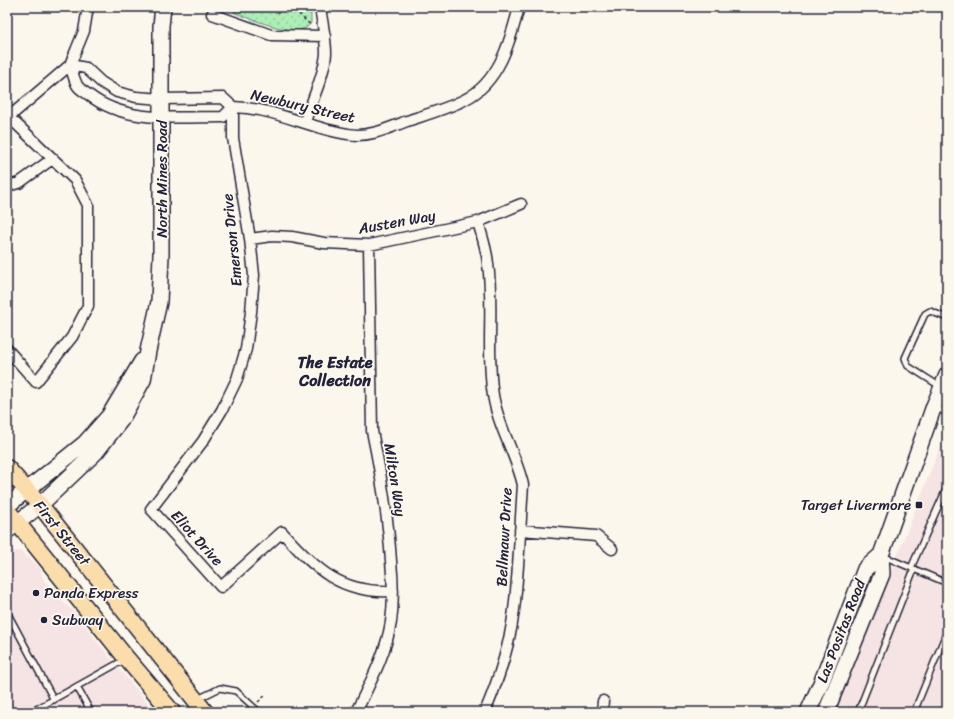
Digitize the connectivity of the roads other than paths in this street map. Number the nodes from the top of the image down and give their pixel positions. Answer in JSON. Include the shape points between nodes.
{"nodes":[{"id":1,"x":88,"y":7,"type":"edge"},
{"id":2,"x":163,"y":7,"type":"edge"},
{"id":3,"x":320,"y":7,"type":"edge"},
{"id":4,"x":519,"y":7,"type":"edge"},
{"id":5,"x":212,"y":14,"type":"dead end"},
{"id":6,"x":324,"y":35,"type":"junction"},
{"id":7,"x":70,"y":65,"type":"junction"},
{"id":8,"x":162,"y":99,"type":"junction"},
{"id":9,"x":233,"y":107,"type":"junction"},
{"id":10,"x":8,"y":116,"type":"edge"},
{"id":11,"x":162,"y":117,"type":"junction"},
{"id":12,"x":305,"y":122,"type":"junction"},
{"id":13,"x":52,"y":159,"type":"junction"},
{"id":14,"x":7,"y":186,"type":"edge"},
{"id":15,"x":521,"y":204,"type":"dead end"},
{"id":16,"x":478,"y":222,"type":"junction"},
{"id":17,"x":250,"y":240,"type":"junction"},
{"id":18,"x":369,"y":245,"type":"junction"},
{"id":19,"x":947,"y":318,"type":"edge"},
{"id":20,"x":7,"y":350,"type":"edge"},
{"id":21,"x":148,"y":351,"type":"junction"},
{"id":22,"x":944,"y":381,"type":"edge"},
{"id":23,"x":940,"y":410,"type":"edge"},
{"id":24,"x":7,"y":468,"type":"edge"},
{"id":25,"x":947,"y":487,"type":"edge"},
{"id":26,"x":27,"y":491,"type":"junction"},
{"id":27,"x":40,"y":505,"type":"junction"},
{"id":28,"x":7,"y":506,"type":"edge"},
{"id":29,"x":152,"y":509,"type":"joint"},
{"id":30,"x":7,"y":510,"type":"edge"},
{"id":31,"x":12,"y":527,"type":"edge"},
{"id":32,"x":520,"y":530,"type":"junction"},
{"id":33,"x":612,"y":549,"type":"dead end"},
{"id":34,"x":881,"y":555,"type":"junction"},
{"id":35,"x":912,"y":568,"type":"junction"},
{"id":36,"x":947,"y":583,"type":"edge"},
{"id":37,"x":393,"y":591,"type":"junction"},
{"id":38,"x":7,"y":612,"type":"edge"},
{"id":39,"x":947,"y":631,"type":"edge"},
{"id":40,"x":127,"y":658,"type":"junction"},
{"id":41,"x":77,"y":687,"type":"junction"},
{"id":42,"x":54,"y":700,"type":"junction"},
{"id":43,"x":603,"y":701,"type":"dead end"},
{"id":44,"x":200,"y":706,"type":"edge"},
{"id":45,"x":31,"y":712,"type":"edge"},
{"id":46,"x":91,"y":712,"type":"edge"},
{"id":47,"x":172,"y":712,"type":"edge"},
{"id":48,"x":259,"y":712,"type":"edge"},
{"id":49,"x":356,"y":712,"type":"edge"},
{"id":50,"x":485,"y":712,"type":"edge"},
{"id":51,"x":602,"y":712,"type":"edge"},
{"id":52,"x":808,"y":712,"type":"edge"},
{"id":53,"x":826,"y":712,"type":"edge"},
{"id":54,"x":858,"y":712,"type":"edge"},
{"id":55,"x":914,"y":712,"type":"edge"}],
"edges":[{"from":1,"to":7,"type":"street","via":[[84,31]]},
{"from":2,"to":8,"type":"main road","name":"North Mines Road"},
{"from":3,"to":6,"type":"street"},
{"from":4,"to":12,"type":"street","name":"Newbury Street","via":[[513,32],[501,61],[486,84],[465,100],[364,134],[349,135]]},
{"from":5,"to":6,"type":"street","via":[[271,35]]},
{"from":6,"to":12,"type":"street","via":[[326,55]]},
{"from":7,"to":8,"type":"street","name":"Newbury Street","via":[[86,68],[117,92],[136,97]]},
{"from":7,"to":10,"type":"street"},
{"from":7,"to":11,"type":"street","name":"Newbury Street","via":[[77,86],[98,102],[116,111]]},
{"from":8,"to":9,"type":"street","name":"Newbury Street","via":[[223,98]]},
{"from":8,"to":11,"type":"main road","name":"North Mines Road"},
{"from":9,"to":11,"type":"street","name":"Newbury Street","via":[[223,117]]},
{"from":9,"to":12,"type":"street","name":"Newbury Street","via":[[273,112]]},
{"from":9,"to":17,"type":"street","name":"Emerson Drive","via":[[233,138]]},
{"from":10,"to":13,"type":"street"},
{"from":11,"to":21,"type":"main road","name":"North Mines Road","via":[[159,302]]},
{"from":13,"to":14,"type":"street","via":[[19,183]]},
{"from":13,"to":20,"type":"street","via":[[75,180],[88,205],[88,306],[72,337],[36,382]]},
{"from":15,"to":16,"type":"street","name":"Austen Way"},
{"from":16,"to":18,"type":"street","name":"Austen Way"},
{"from":16,"to":32,"type":"street","name":"Bellmawr Drive","via":[[490,280],[493,395],[499,420],[523,485]]},
{"from":17,"to":18,"type":"street","name":"Austen Way","via":[[272,236],[324,243]]},
{"from":17,"to":29,"type":"street","name":"Emerson Drive","via":[[254,275],[252,312],[246,349],[237,378],[203,441]]},
{"from":18,"to":37,"type":"street","name":"Milton Way","via":[[372,431],[388,527]]},
{"from":19,"to":22,"type":"lane","via":[[930,311],[925,314],[905,358],[908,366]]},
{"from":21,"to":26,"type":"main road","name":"North Mines Road","via":[[109,416],[85,443]]},
{"from":21,"to":27,"type":"main road","name":"North Mines Road","via":[[143,380],[120,420],[96,452]]},
{"from":22,"to":23,"type":"main road","name":"Las Positas Road"},
{"from":23,"to":34,"type":"main road","name":"Las Positas Road"},
{"from":24,"to":26,"type":"main road","name":"First Street"},
{"from":25,"to":35,"type":"lane"},
{"from":26,"to":27,"type":"main road","name":"First Street"},
{"from":26,"to":28,"type":"main road","name":"North Mines Road"},
{"from":27,"to":31,"type":"main road","name":"North Mines Road"},
{"from":27,"to":44,"type":"main road","name":"First Street"},
{"from":29,"to":37,"type":"street","name":"Eliot Drive","via":[[221,588],[282,532],[302,555],[329,577],[344,584],[381,592]]},
{"from":30,"to":31,"type":"main road","name":"First Street"},
{"from":31,"to":40,"type":"main road","name":"First Street"},
{"from":32,"to":33,"type":"street","via":[[596,536]]},
{"from":32,"to":50,"type":"street","name":"Bellmawr Drive","via":[[514,611],[495,689]]},
{"from":34,"to":35,"type":"lane"},
{"from":34,"to":52,"type":"main road","name":"Las Positas Road","via":[[865,569]]},
{"from":34,"to":53,"type":"main road","name":"Las Positas Road","via":[[882,574]]},
{"from":35,"to":36,"type":"lane"},
{"from":35,"to":54,"type":"lane"},
{"from":37,"to":49,"type":"street","name":"Milton Way","via":[[391,621],[384,650]]},
{"from":38,"to":42,"type":"lane"},
{"from":39,"to":55,"type":"lane"},
{"from":40,"to":41,"type":"lane"},
{"from":40,"to":47,"type":"main road","name":"First Street"},
{"from":41,"to":42,"type":"lane"},
{"from":41,"to":46,"type":"lane"},
{"from":42,"to":45,"type":"lane"},
{"from":43,"to":51,"type":"street"},
{"from":44,"to":48,"type":"lane","via":[[220,688],[236,691]]}]}
